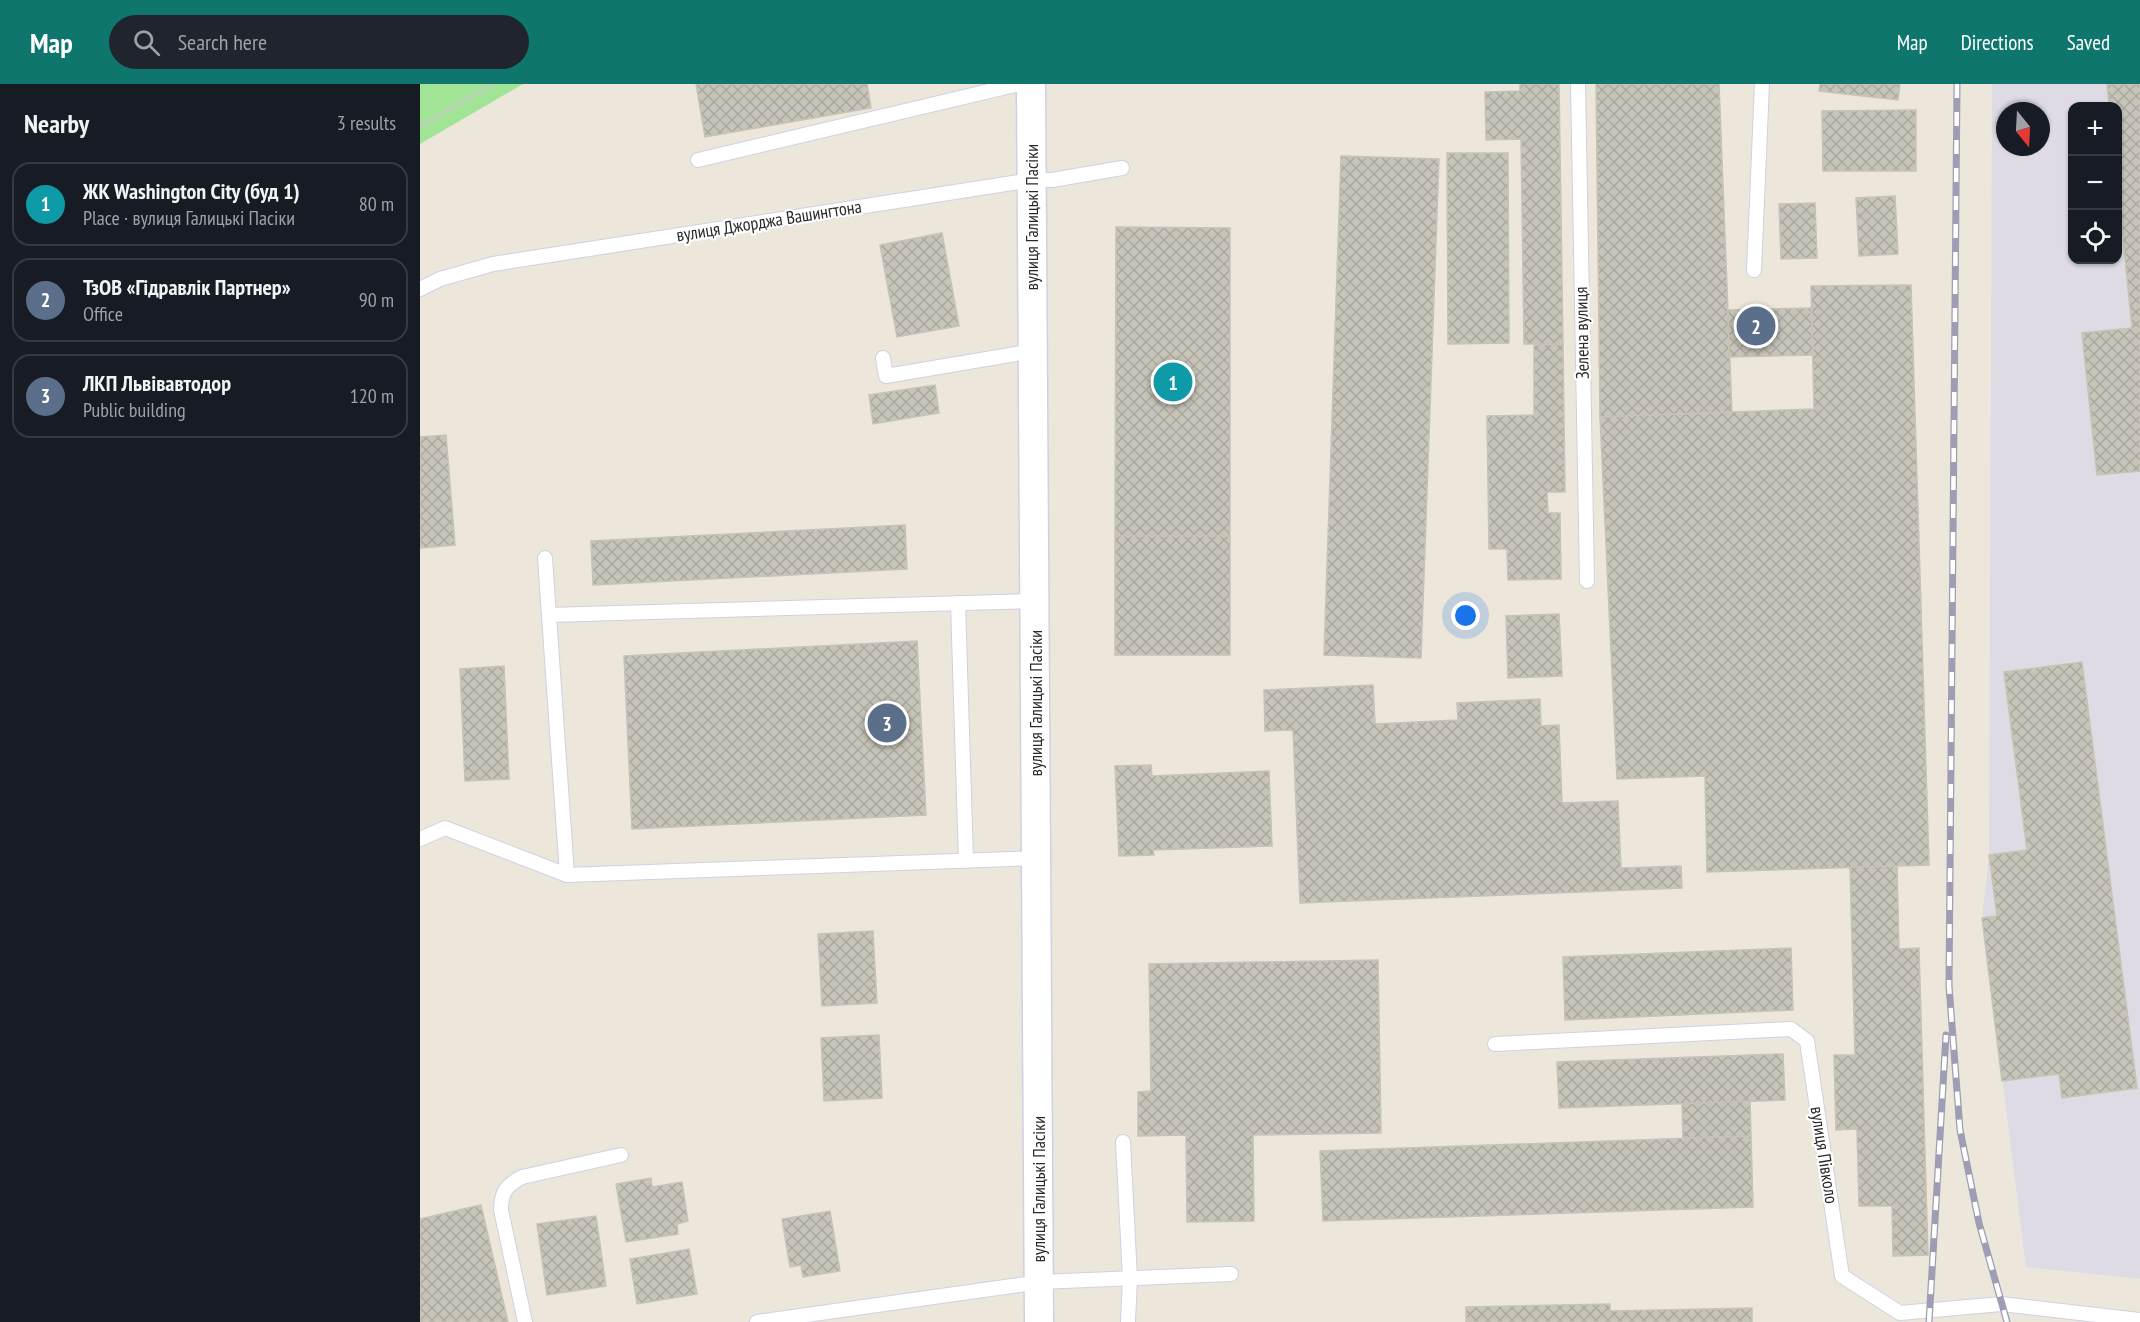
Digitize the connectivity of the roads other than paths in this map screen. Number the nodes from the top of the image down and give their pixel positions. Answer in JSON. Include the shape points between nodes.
{"nodes":[{"id":1,"x":1019,"y":84,"type":"edge"},
{"id":2,"x":1031,"y":84,"type":"edge"},
{"id":3,"x":1578,"y":84,"type":"edge"},
{"id":4,"x":1762,"y":84,"type":"edge"},
{"id":5,"x":698,"y":160,"type":"dead end"},
{"id":6,"x":1122,"y":168,"type":"dead end"},
{"id":7,"x":1032,"y":180,"type":"junction"},
{"id":8,"x":1754,"y":270,"type":"dead end"},
{"id":9,"x":420,"y":289,"type":"edge"},
{"id":10,"x":1033,"y":351,"type":"junction"},
{"id":11,"x":883,"y":358,"type":"dead end"},
{"id":12,"x":545,"y":558,"type":"dead end"},
{"id":13,"x":1587,"y":581,"type":"dead end"},
{"id":14,"x":1035,"y":601,"type":"junction"},
{"id":15,"x":958,"y":603,"type":"junction"},
{"id":16,"x":549,"y":615,"type":"junction"},
{"id":17,"x":420,"y":839,"type":"edge"},
{"id":18,"x":1037,"y":858,"type":"junction"},
{"id":19,"x":966,"y":861,"type":"junction"},
{"id":20,"x":567,"y":874,"type":"junction"},
{"id":21,"x":1495,"y":1044,"type":"dead end"},
{"id":22,"x":1123,"y":1142,"type":"dead end"},
{"id":23,"x":621,"y":1155,"type":"dead end"},
{"id":24,"x":1231,"y":1274,"type":"dead end"},
{"id":25,"x":1130,"y":1278,"type":"junction"},
{"id":26,"x":1040,"y":1282,"type":"junction"},
{"id":27,"x":2140,"y":1320,"type":"edge"},
{"id":28,"x":525,"y":1322,"type":"edge"},
{"id":29,"x":757,"y":1322,"type":"edge"},
{"id":30,"x":1039,"y":1322,"type":"edge"},
{"id":31,"x":1128,"y":1322,"type":"edge"}],
"edges":[{"from":1,"to":5,"type":"lane"},
{"from":2,"to":7,"type":"street","name":"вулиця Галицькі Пасіки"},
{"from":3,"to":13,"type":"lane","name":"Зелена вулиця"},
{"from":4,"to":8,"type":"lane"},
{"from":6,"to":7,"type":"lane","name":"вулиця Джорджа Вашингтона"},
{"from":7,"to":9,"type":"lane","name":"вулиця Джорджа Вашингтона","via":[[493,264]]},
{"from":7,"to":10,"type":"street","name":"вулиця Галицькі Пасіки"},
{"from":10,"to":11,"type":"lane","via":[[886,376]]},
{"from":10,"to":14,"type":"street","name":"вулиця Галицькі Пасіки"},
{"from":12,"to":16,"type":"lane"},
{"from":14,"to":15,"type":"lane"},
{"from":14,"to":18,"type":"street","name":"вулиця Галицькі Пасіки"},
{"from":15,"to":16,"type":"lane"},
{"from":15,"to":19,"type":"lane"},
{"from":16,"to":20,"type":"lane"},
{"from":17,"to":20,"type":"lane","via":[[445,828]]},
{"from":18,"to":19,"type":"lane"},
{"from":18,"to":26,"type":"street","name":"вулиця Галицькі Пасіки"},
{"from":19,"to":20,"type":"lane"},
{"from":21,"to":27,"type":"lane","name":"вулиця Півколо","via":[[1791,1029],[1807,1041],[1842,1276],[1900,1312],[2001,1304]]},
{"from":22,"to":25,"type":"lane"},
{"from":23,"to":28,"type":"lane","via":[[522,1177],[509,1183],[501,1196]]},
{"from":24,"to":25,"type":"lane"},
{"from":25,"to":26,"type":"lane"},
{"from":25,"to":31,"type":"lane"},
{"from":26,"to":29,"type":"lane"},
{"from":26,"to":30,"type":"street","name":"вулиця Галицькі Пасіки"}]}
